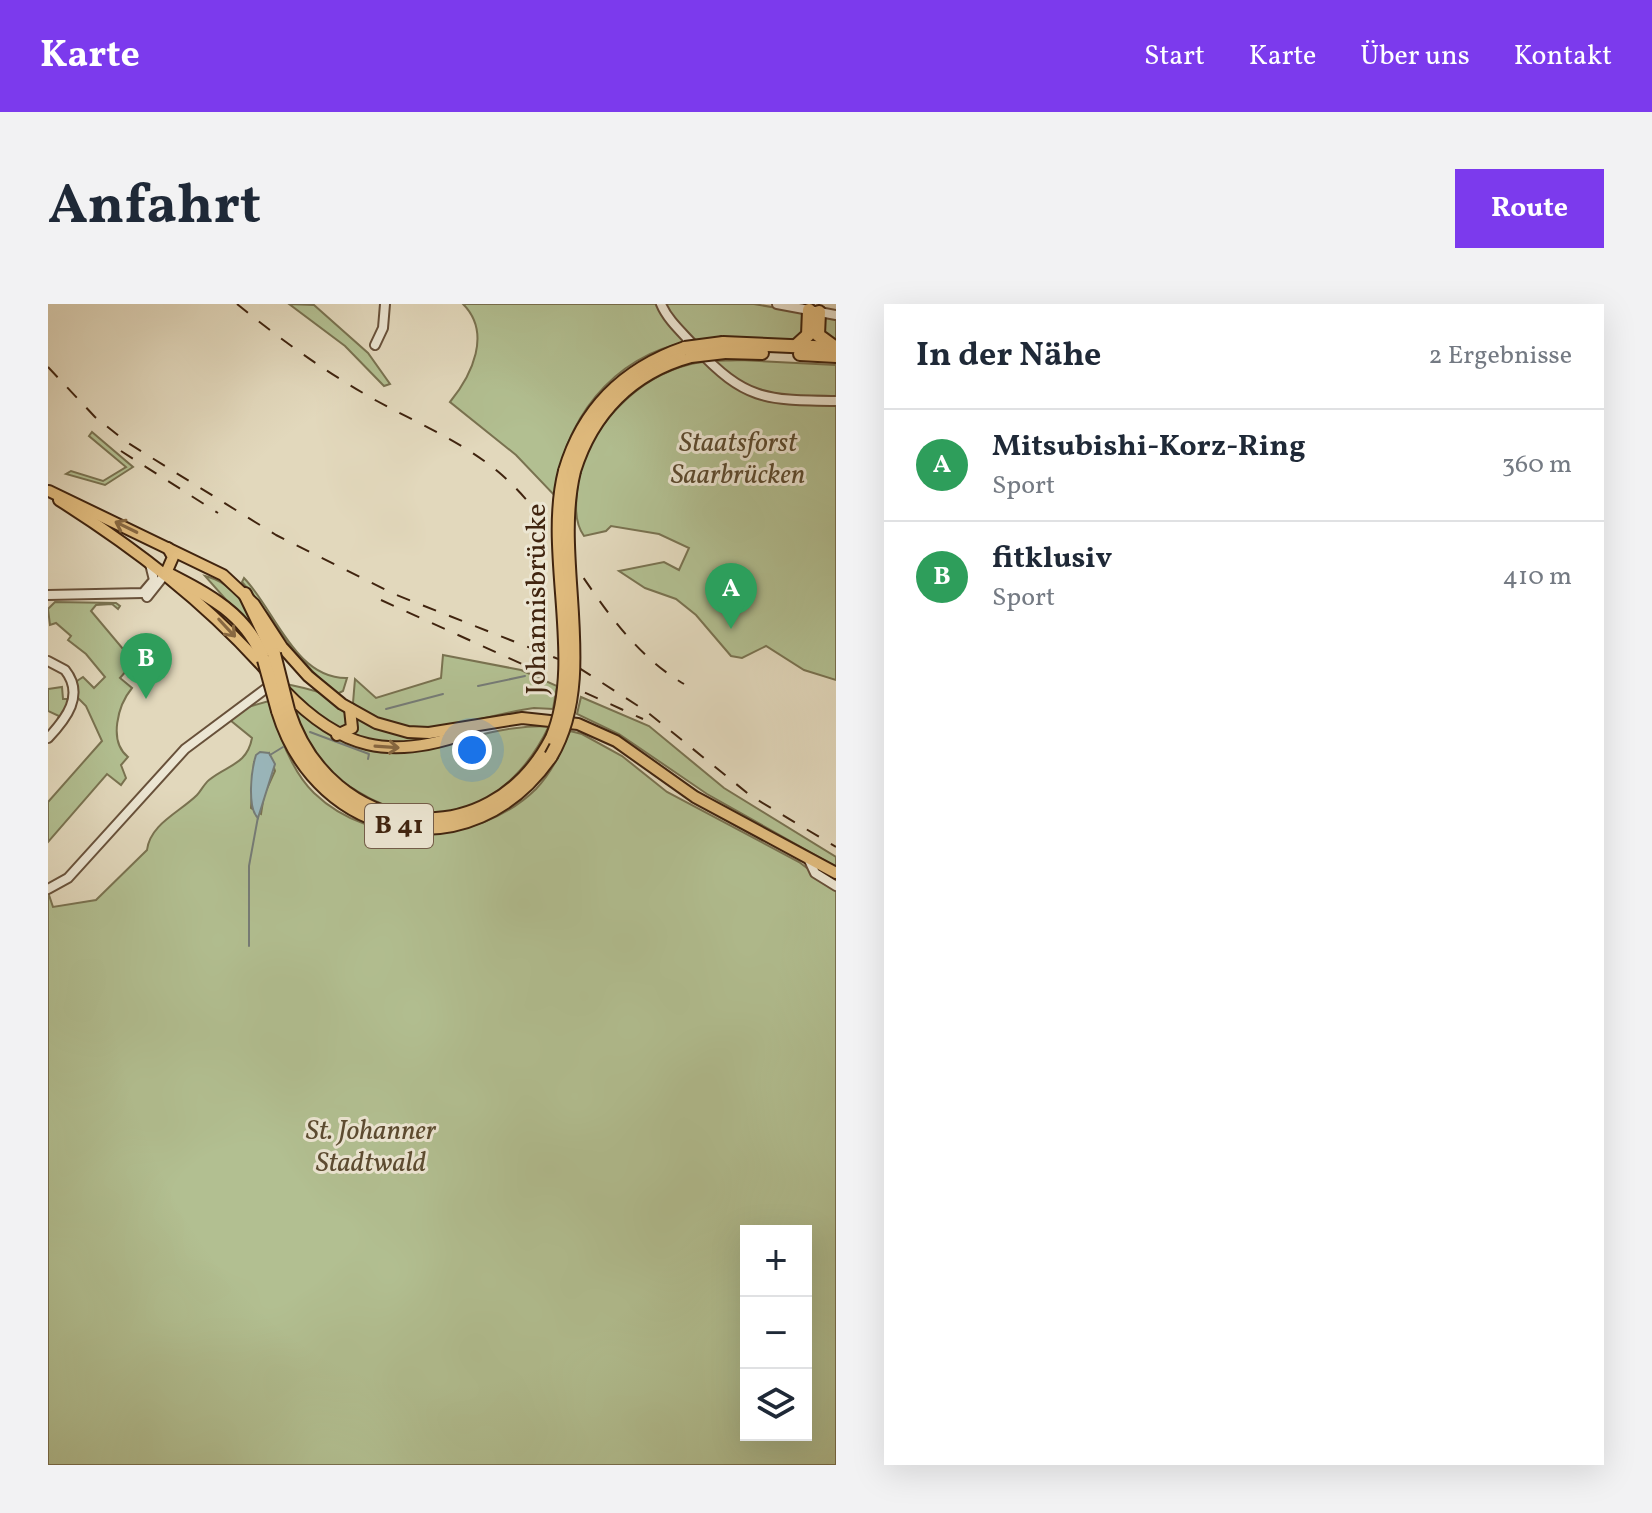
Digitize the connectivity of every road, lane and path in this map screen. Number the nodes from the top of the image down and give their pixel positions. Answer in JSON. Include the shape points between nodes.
{"nodes":[{"id":1,"x":385,"y":304,"type":"edge"},
{"id":2,"x":661,"y":304,"type":"edge"},
{"id":3,"x":777,"y":304,"type":"edge"},
{"id":4,"x":814,"y":311,"type":"junction"},
{"id":5,"x":836,"y":315,"type":"edge"},
{"id":6,"x":375,"y":345,"type":"dead end"},
{"id":7,"x":796,"y":346,"type":"junction"},
{"id":8,"x":836,"y":347,"type":"edge"},
{"id":9,"x":724,"y":348,"type":"junction"},
{"id":10,"x":836,"y":356,"type":"edge"},
{"id":11,"x":836,"y":401,"type":"edge"},
{"id":12,"x":569,"y":471,"type":"junction"},
{"id":13,"x":48,"y":491,"type":"edge"},
{"id":14,"x":164,"y":546,"type":"junction"},
{"id":15,"x":148,"y":561,"type":"junction"},
{"id":16,"x":166,"y":573,"type":"junction"},
{"id":17,"x":245,"y":594,"type":"junction"},
{"id":18,"x":48,"y":595,"type":"edge"},
{"id":19,"x":123,"y":596,"type":"junction"},
{"id":20,"x":269,"y":657,"type":"junction"},
{"id":21,"x":48,"y":661,"type":"edge"},
{"id":22,"x":276,"y":681,"type":"junction"},
{"id":23,"x":350,"y":709,"type":"junction"},
{"id":24,"x":283,"y":711,"type":"junction"},
{"id":25,"x":487,"y":724,"type":"junction"},
{"id":26,"x":337,"y":735,"type":"junction"},
{"id":27,"x":48,"y":738,"type":"edge"},
{"id":28,"x":808,"y":858,"type":"junction"},
{"id":29,"x":836,"y":873,"type":"edge"},
{"id":30,"x":836,"y":886,"type":"edge"},
{"id":31,"x":48,"y":889,"type":"edge"}],
"edges":[{"from":1,"to":6,"type":"street"},
{"from":2,"to":11,"type":"street","via":[[710,362],[745,390],[777,400]]},
{"from":3,"to":4,"type":"street"},
{"from":4,"to":5,"type":"street"},
{"from":4,"to":7,"type":"highway","via":[[808,335]]},
{"from":4,"to":8,"type":"highway","via":[[818,335]]},
{"from":7,"to":8,"type":"highway","number":"B 41"},
{"from":7,"to":9,"type":"highway","number":"B 41"},
{"from":9,"to":10,"type":"highway","number":"B 41"},
{"from":9,"to":12,"type":"highway","number":"B 41","bridge":true,"via":[[650,363],[614,388],[586,421]]},
{"from":12,"to":24,"type":"highway","name":"Johannisbrücke","number":"B 41","bridge":true,"via":[[560,517],[564,688],[556,726],[533,767],[510,790],[474,810],[428,818],[387,814],[360,804],[324,777]]},
{"from":12,"to":24,"type":"highway","name":"Johannisbrücke","number":"B 41","bridge":true,"via":[[572,689],[566,722],[551,756],[518,794],[482,816],[441,827],[399,826],[361,815],[326,792],[294,753]]},
{"from":14,"to":13,"type":"main road","one_way":true},
{"from":13,"to":15,"type":"main road"},
{"from":14,"to":15,"type":"main road","via":[[150,546]]},
{"from":14,"to":16,"type":"main road","via":[[173,557]]},
{"from":14,"to":17,"type":"main road","via":[[217,571]]},
{"from":15,"to":16,"type":"main road"},
{"from":15,"to":19,"type":"street","via":[[155,575],[150,588]]},
{"from":16,"to":19,"type":"street","via":[[148,597]]},
{"from":16,"to":20,"type":"highway","number":"B 41","via":[[231,611]]},
{"from":16,"to":22,"type":"main road","one_way":true,"via":[[214,614]]},
{"from":17,"to":20,"type":"highway","number":"B 41"},
{"from":17,"to":23,"type":"main road","via":[[300,668]]},
{"from":18,"to":19,"type":"street"},
{"from":20,"to":24,"type":"highway","number":"B 41","bridge":true},
{"from":21,"to":27,"type":"street","via":[[69,675],[74,697],[69,713]]},
{"from":22,"to":26,"type":"main road"},
{"from":22,"to":31,"type":"street","via":[[185,749],[68,878]]},
{"from":23,"to":25,"type":"main road","via":[[408,732]]},
{"from":23,"to":26,"type":"main road","via":[[352,728]]},
{"from":26,"to":25,"type":"main road","one_way":true,"via":[[377,747],[409,748]]},
{"from":25,"to":28,"type":"main road","via":[[536,718],[591,729],[680,787]]},
{"from":28,"to":29,"type":"main road"},
{"from":28,"to":30,"type":"street","via":[[815,873]]}]}
